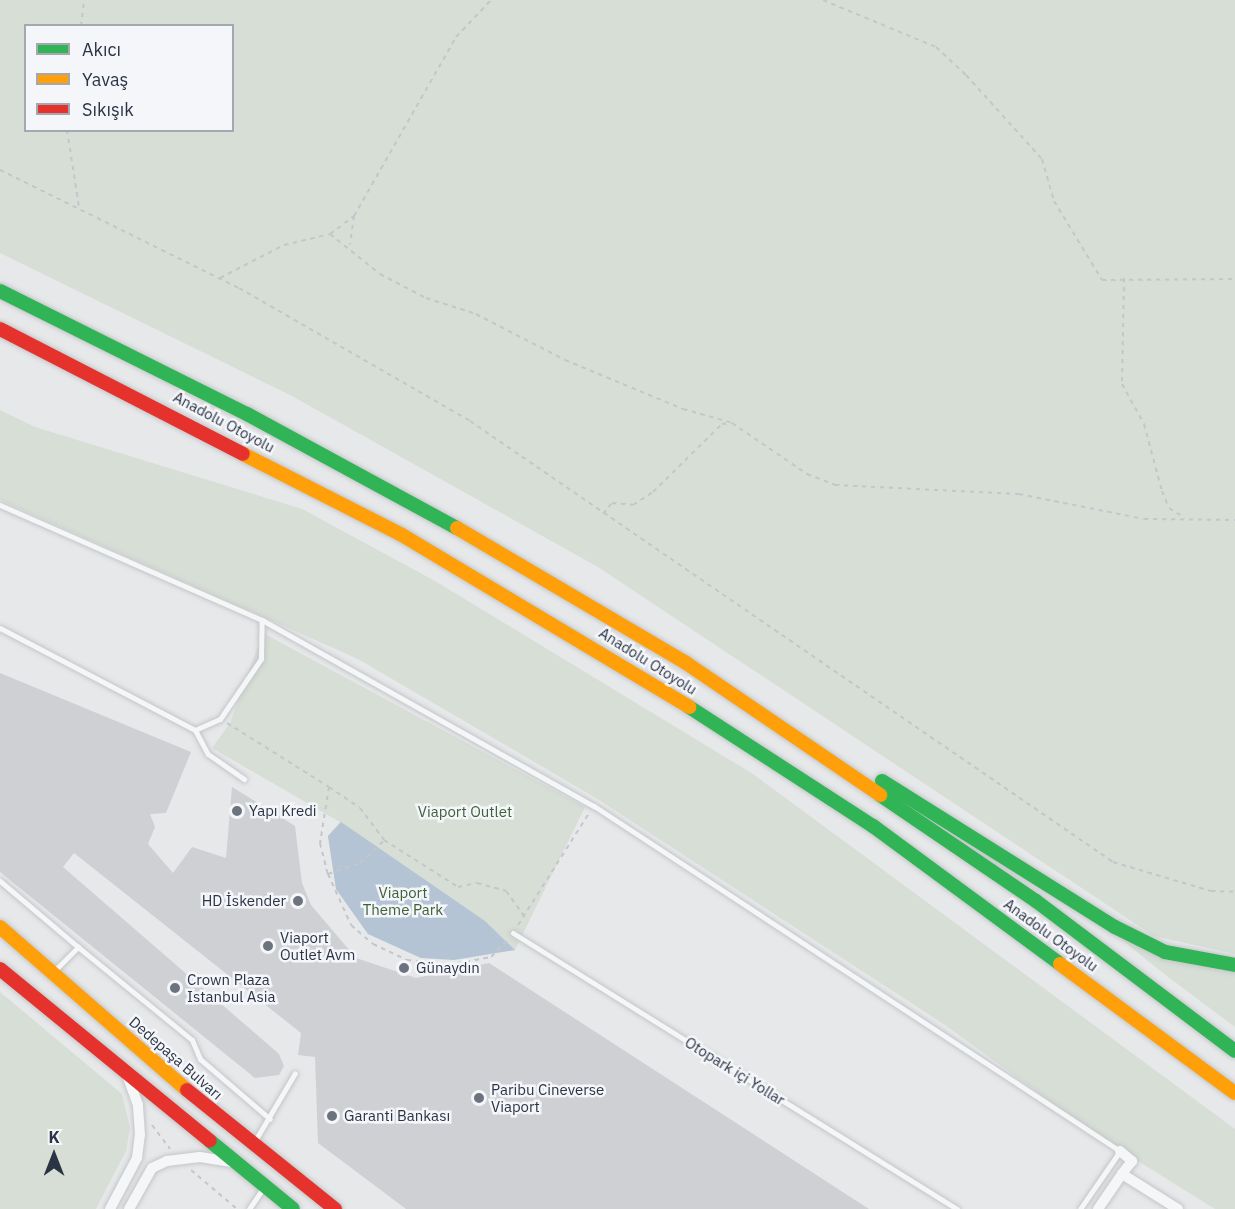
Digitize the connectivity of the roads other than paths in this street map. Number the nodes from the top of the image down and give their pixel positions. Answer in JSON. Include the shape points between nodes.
{"nodes":[{"id":1,"x":0,"y":291,"type":"edge"},
{"id":2,"x":0,"y":328,"type":"edge"},
{"id":3,"x":0,"y":505,"type":"edge"},
{"id":4,"x":262,"y":620,"type":"junction"},
{"id":5,"x":0,"y":627,"type":"edge"},
{"id":6,"x":786,"y":727,"type":"junction"},
{"id":7,"x":195,"y":730,"type":"junction"},
{"id":8,"x":244,"y":779,"type":"dead end"},
{"id":9,"x":0,"y":882,"type":"edge"},
{"id":10,"x":0,"y":927,"type":"edge"},
{"id":11,"x":513,"y":933,"type":"road end"},
{"id":12,"x":78,"y":947,"type":"junction"},
{"id":13,"x":1235,"y":965,"type":"edge"},
{"id":14,"x":0,"y":969,"type":"edge"},
{"id":15,"x":53,"y":973,"type":"junction"},
{"id":16,"x":1235,"y":1051,"type":"edge"},
{"id":17,"x":122,"y":1064,"type":"junction"},
{"id":18,"x":295,"y":1073,"type":"dead end"},
{"id":19,"x":1235,"y":1095,"type":"edge"},
{"id":20,"x":270,"y":1119,"type":"junction"},
{"id":21,"x":252,"y":1145,"type":"junction"},
{"id":22,"x":1120,"y":1151,"type":"junction"},
{"id":23,"x":244,"y":1166,"type":"junction"},
{"id":24,"x":1122,"y":1174,"type":"junction"},
{"id":25,"x":265,"y":1185,"type":"junction"},
{"id":26,"x":110,"y":1209,"type":"edge"},
{"id":27,"x":129,"y":1209,"type":"edge"},
{"id":28,"x":249,"y":1209,"type":"edge"},
{"id":29,"x":293,"y":1209,"type":"edge"},
{"id":30,"x":335,"y":1209,"type":"edge"},
{"id":31,"x":957,"y":1209,"type":"edge"},
{"id":32,"x":1080,"y":1209,"type":"edge"},
{"id":33,"x":1098,"y":1209,"type":"edge"},
{"id":34,"x":1178,"y":1209,"type":"edge"}],
"edges":[{"from":1,"to":6,"type":"main road","name":"Anadolu Otoyolu","via":[[247,414],[469,535]]},
{"from":2,"to":19,"type":"main road","name":"Anadolu Otoyolu","via":[[402,535],[606,654],[873,826]]},
{"from":3,"to":4,"type":"lane"},
{"from":4,"to":7,"type":"lane","via":[[261,659],[220,719]]},
{"from":4,"to":22,"type":"lane","via":[[594,806]]},
{"from":5,"to":7,"type":"lane"},
{"from":6,"to":13,"type":"main road","via":[[940,813],[1115,927],[1165,952]]},
{"from":6,"to":16,"type":"main road","name":"Anadolu Otoyolu","via":[[1036,901]]},
{"from":7,"to":8,"type":"lane","via":[[208,754]]},
{"from":9,"to":12,"type":"lane"},
{"from":10,"to":15,"type":"main road","name":"Dedepaşa Bulvarı"},
{"from":11,"to":31,"type":"lane","name":"Otopark içi Yollar"},
{"from":12,"to":15,"type":"lane"},
{"from":12,"to":20,"type":"lane","via":[[192,1040],[200,1059]]},
{"from":14,"to":17,"type":"main road"},
{"from":15,"to":21,"type":"main road","name":"Dedepaşa Bulvarı"},
{"from":17,"to":23,"type":"main road"},
{"from":17,"to":26,"type":"street","via":[[138,1105],[140,1135],[137,1158]]},
{"from":18,"to":20,"type":"lane"},
{"from":20,"to":21,"type":"lane"},
{"from":21,"to":30,"type":"main road","name":"Dedepaşa Bulvarı"},
{"from":22,"to":24,"type":"street","via":[[1132,1161]]},
{"from":22,"to":32,"type":"lane"},
{"from":23,"to":25,"type":"main road"},
{"from":23,"to":27,"type":"street","via":[[200,1157],[167,1161],[152,1168]]},
{"from":24,"to":33,"type":"street"},
{"from":24,"to":34,"type":"street"},
{"from":25,"to":28,"type":"lane"},
{"from":25,"to":29,"type":"main road"}]}
